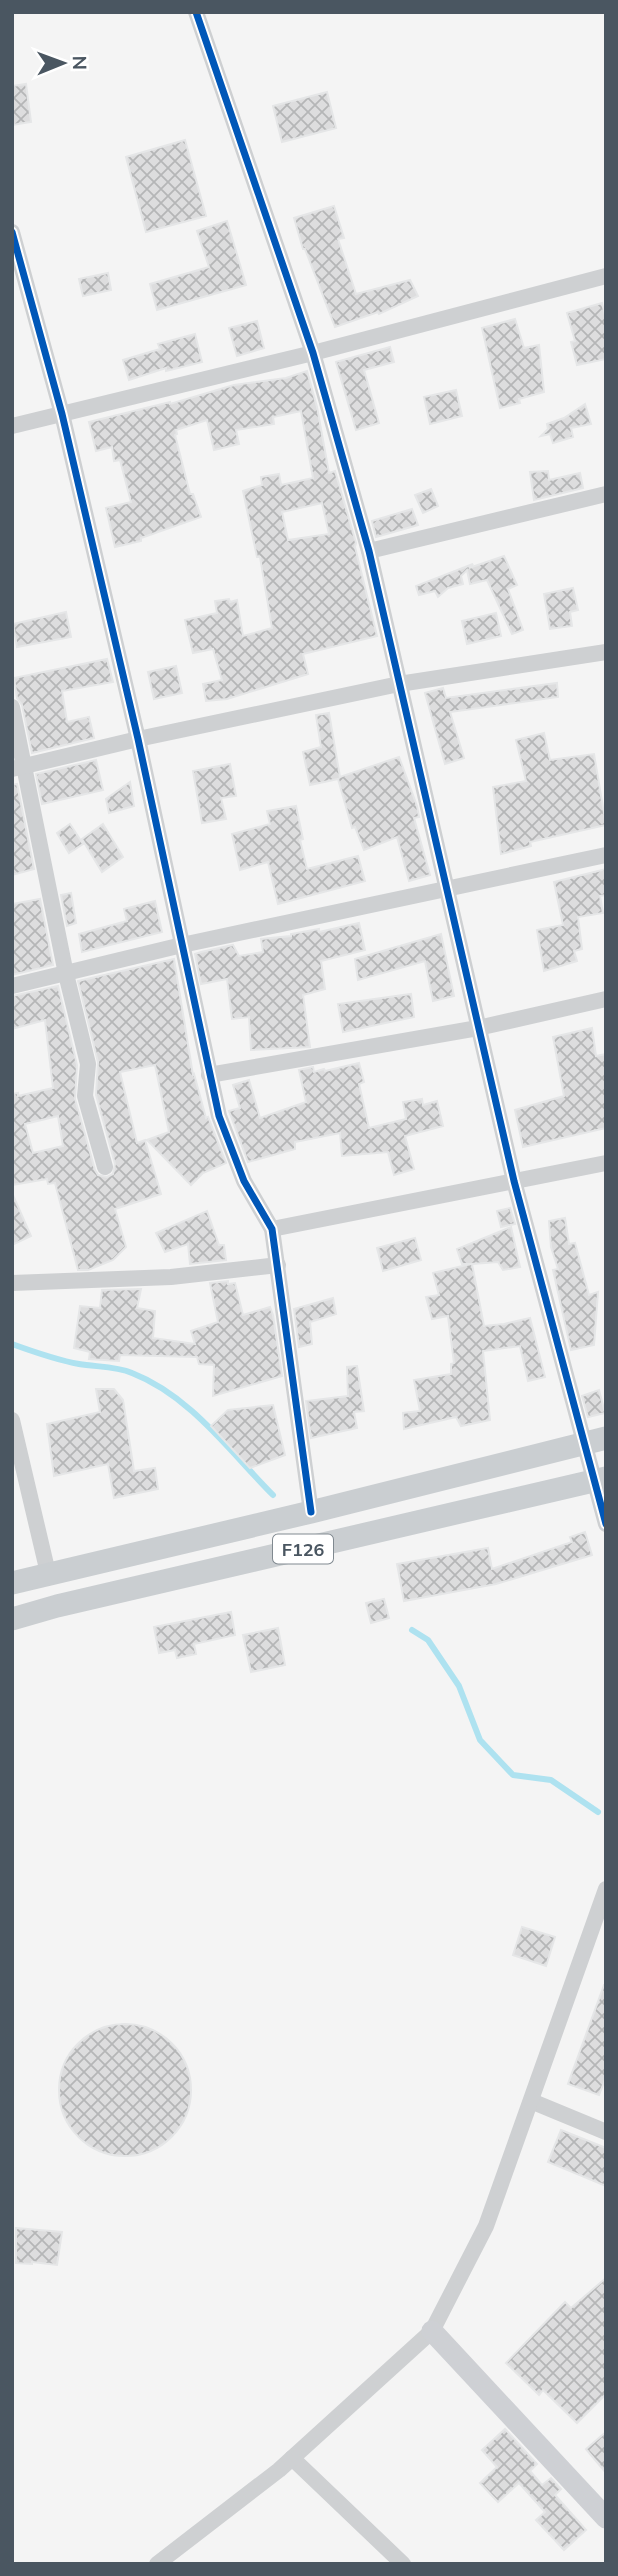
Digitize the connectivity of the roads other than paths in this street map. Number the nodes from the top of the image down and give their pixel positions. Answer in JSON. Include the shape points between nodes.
{"nodes":[{"id":1,"x":196,"y":12,"type":"edge"},
{"id":2,"x":12,"y":232,"type":"edge"},
{"id":3,"x":606,"y":275,"type":"edge"},
{"id":4,"x":313,"y":353,"type":"junction"},
{"id":5,"x":62,"y":414,"type":"junction"},
{"id":6,"x":12,"y":426,"type":"edge"},
{"id":7,"x":606,"y":494,"type":"edge"},
{"id":8,"x":369,"y":551,"type":"junction"},
{"id":9,"x":606,"y":652,"type":"edge"},
{"id":10,"x":399,"y":684,"type":"junction"},
{"id":11,"x":12,"y":707,"type":"edge"},
{"id":12,"x":138,"y":739,"type":"junction"},
{"id":13,"x":18,"y":767,"type":"edge"},
{"id":14,"x":606,"y":855,"type":"edge"},
{"id":15,"x":446,"y":890,"type":"junction"},
{"id":16,"x":182,"y":945,"type":"junction"},
{"id":17,"x":66,"y":974,"type":"junction"},
{"id":18,"x":12,"y":986,"type":"edge"},
{"id":19,"x":606,"y":999,"type":"edge"},
{"id":20,"x":478,"y":1028,"type":"junction"},
{"id":21,"x":209,"y":1075,"type":"junction"},
{"id":22,"x":606,"y":1163,"type":"edge"},
{"id":23,"x":105,"y":1167,"type":"dead end"},
{"id":24,"x":514,"y":1181,"type":"junction"},
{"id":25,"x":272,"y":1229,"type":"junction"},
{"id":26,"x":278,"y":1265,"type":"junction"},
{"id":27,"x":12,"y":1283,"type":"edge"},
{"id":28,"x":12,"y":1420,"type":"edge"},
{"id":29,"x":595,"y":1440,"type":"edge"},
{"id":30,"x":600,"y":1480,"type":"edge"},
{"id":31,"x":311,"y":1512,"type":"junction"},
{"id":32,"x":606,"y":1524,"type":"edge"},
{"id":33,"x":48,"y":1573,"type":"junction"},
{"id":34,"x":12,"y":1583,"type":"edge"},
{"id":35,"x":12,"y":1619,"type":"edge"},
{"id":36,"x":606,"y":1888,"type":"edge"},
{"id":37,"x":531,"y":2101,"type":"junction"},
{"id":38,"x":606,"y":2132,"type":"edge"},
{"id":39,"x":432,"y":2331,"type":"junction"},
{"id":40,"x":292,"y":2458,"type":"junction"},
{"id":41,"x":606,"y":2518,"type":"edge"},
{"id":42,"x":158,"y":2564,"type":"edge"},
{"id":43,"x":403,"y":2564,"type":"edge"}],
"edges":[{"from":1,"to":4,"type":"street"},
{"from":2,"to":5,"type":"street"},
{"from":3,"to":4,"type":"street"},
{"from":4,"to":5,"type":"street"},
{"from":4,"to":8,"type":"street"},
{"from":5,"to":6,"type":"street"},
{"from":5,"to":12,"type":"street"},
{"from":7,"to":8,"type":"street"},
{"from":8,"to":10,"type":"street"},
{"from":9,"to":10,"type":"street"},
{"from":10,"to":12,"type":"street"},
{"from":10,"to":15,"type":"street"},
{"from":11,"to":13,"type":"street"},
{"from":12,"to":13,"type":"street"},
{"from":12,"to":16,"type":"street"},
{"from":13,"to":17,"type":"street"},
{"from":14,"to":15,"type":"street"},
{"from":15,"to":16,"type":"street"},
{"from":15,"to":20,"type":"street"},
{"from":16,"to":17,"type":"street"},
{"from":16,"to":21,"type":"street"},
{"from":17,"to":18,"type":"street"},
{"from":17,"to":23,"type":"street","via":[[88,1064],[85,1096]]},
{"from":19,"to":20,"type":"street"},
{"from":20,"to":21,"type":"street"},
{"from":20,"to":24,"type":"street"},
{"from":21,"to":25,"type":"street","via":[[237,1165]]},
{"from":22,"to":24,"type":"street"},
{"from":24,"to":25,"type":"street"},
{"from":24,"to":29,"type":"street"},
{"from":25,"to":26,"type":"street"},
{"from":26,"to":27,"type":"street","via":[[171,1277]]},
{"from":26,"to":31,"type":"street"},
{"from":28,"to":33,"type":"street"},
{"from":29,"to":30,"type":"street"},
{"from":29,"to":31,"type":"main road","number":"F126"},
{"from":30,"to":32,"type":"street"},
{"from":30,"to":35,"type":"main road","number":"F126"},
{"from":31,"to":33,"type":"main road","number":"F126"},
{"from":33,"to":34,"type":"main road","number":"F126"},
{"from":36,"to":37,"type":"street"},
{"from":37,"to":38,"type":"street"},
{"from":37,"to":39,"type":"street","via":[[486,2226]]},
{"from":39,"to":40,"type":"street"},
{"from":39,"to":41,"type":"main road"},
{"from":40,"to":42,"type":"street"},
{"from":40,"to":43,"type":"street"}]}
